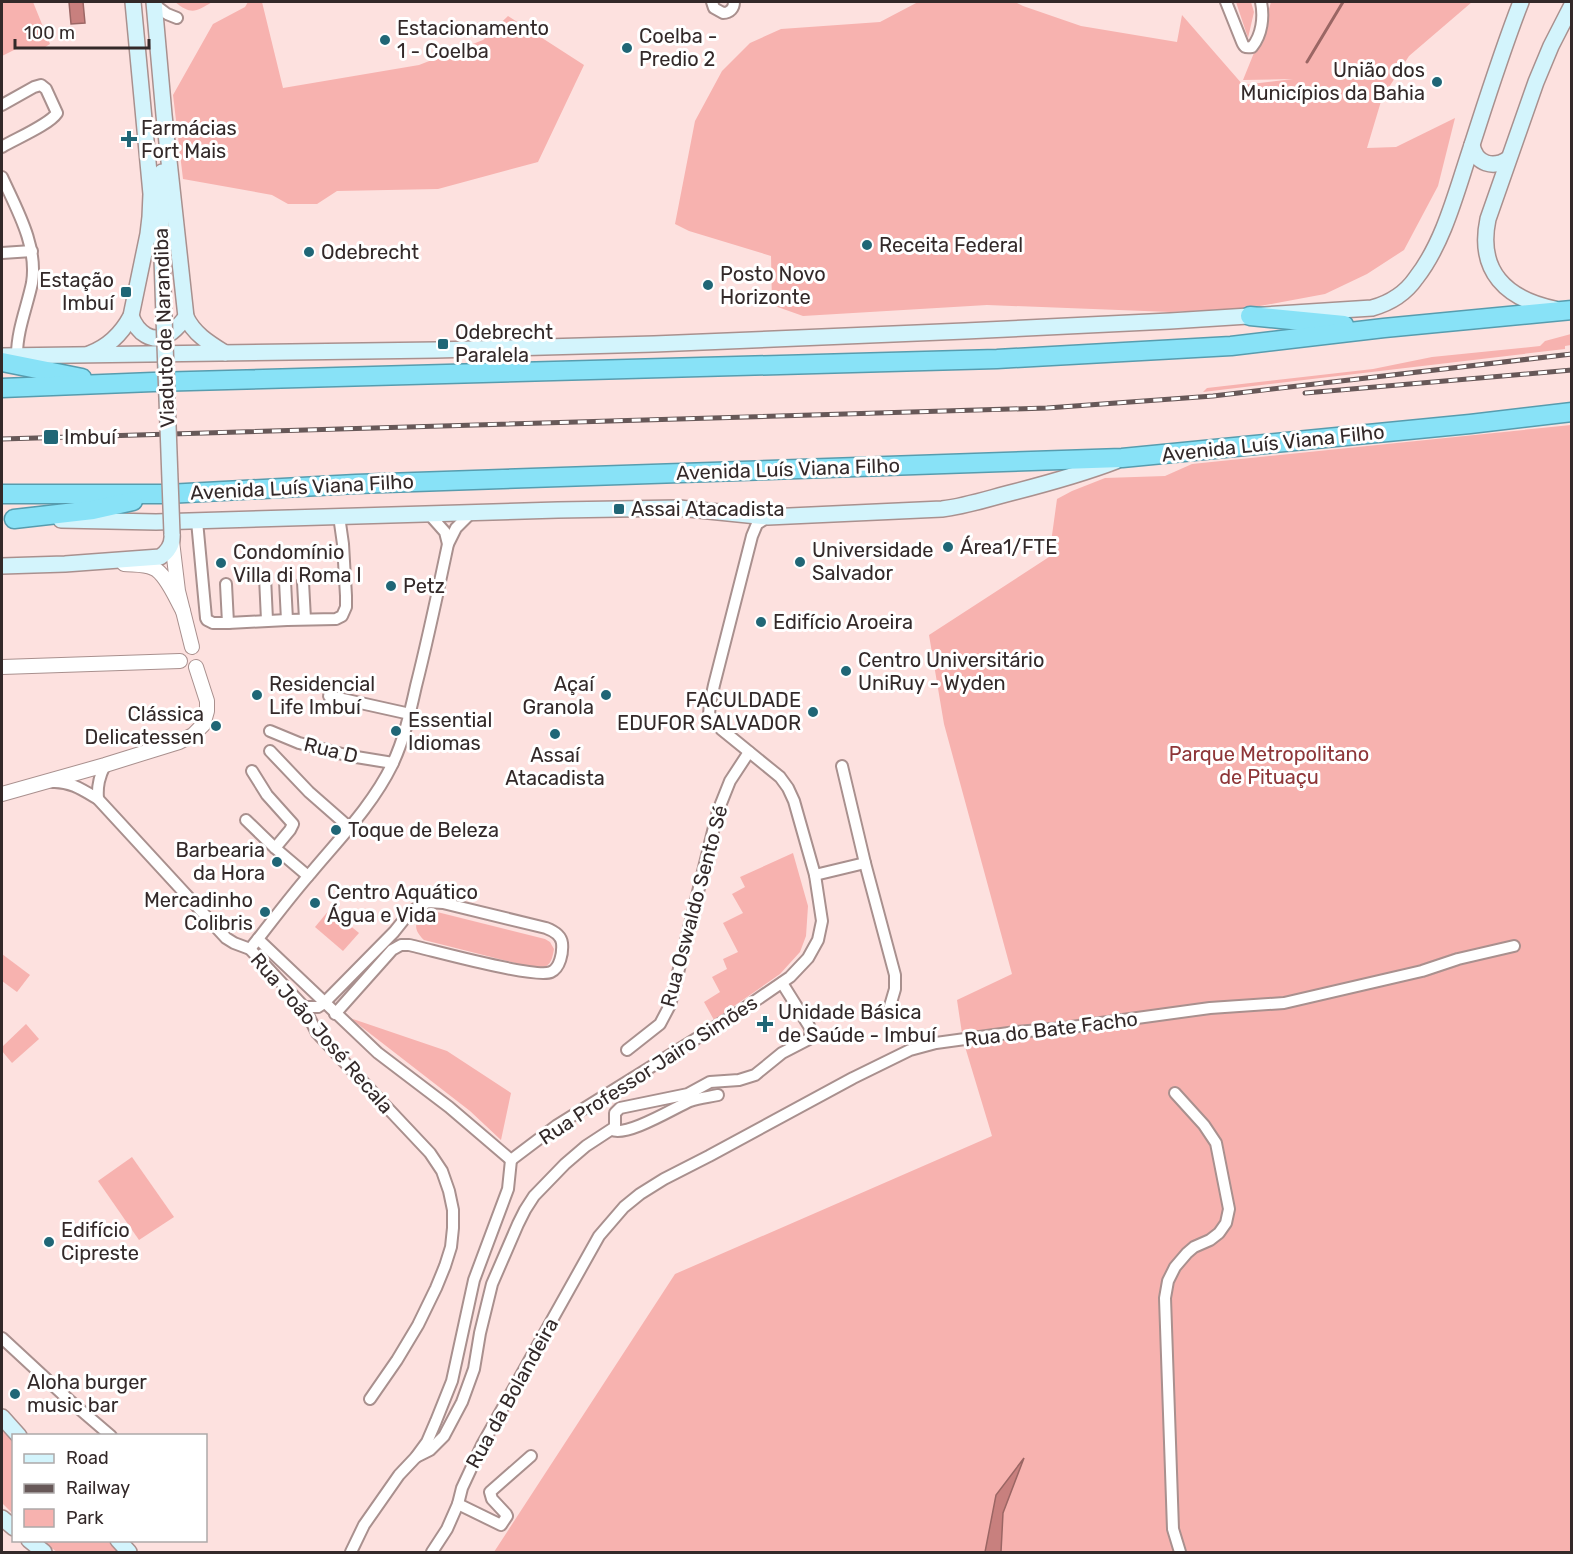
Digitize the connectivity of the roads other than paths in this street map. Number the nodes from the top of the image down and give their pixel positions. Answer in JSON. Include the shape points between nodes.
{"nodes":[{"id":1,"x":133,"y":2,"type":"edge"},
{"id":2,"x":712,"y":2,"type":"edge"},
{"id":3,"x":734,"y":2,"type":"edge"},
{"id":4,"x":1226,"y":2,"type":"edge"},
{"id":5,"x":1262,"y":2,"type":"edge"},
{"id":6,"x":1521,"y":2,"type":"edge"},
{"id":7,"x":155,"y":3,"type":"edge"},
{"id":8,"x":1572,"y":5,"type":"edge"},
{"id":9,"x":177,"y":18,"type":"dead end"},
{"id":10,"x":2,"y":105,"type":"edge"},
{"id":11,"x":164,"y":116,"type":"junction"},
{"id":12,"x":1472,"y":145,"type":"junction"},
{"id":13,"x":2,"y":147,"type":"edge"},
{"id":14,"x":1508,"y":159,"type":"junction"},
{"id":15,"x":2,"y":177,"type":"edge"},
{"id":16,"x":32,"y":251,"type":"junction"},
{"id":17,"x":2,"y":254,"type":"edge"},
{"id":18,"x":1568,"y":310,"type":"edge"},
{"id":19,"x":131,"y":316,"type":"junction"},
{"id":20,"x":186,"y":316,"type":"junction"},
{"id":21,"x":1250,"y":316,"type":"junction"},
{"id":22,"x":1384,"y":328,"type":"junction"},
{"id":23,"x":225,"y":353,"type":"junction"},
{"id":24,"x":85,"y":355,"type":"junction"},
{"id":25,"x":7,"y":358,"type":"edge"},
{"id":26,"x":108,"y":384,"type":"junction"},
{"id":27,"x":2,"y":388,"type":"edge"},
{"id":28,"x":1572,"y":412,"type":"edge"},
{"id":29,"x":1122,"y":458,"type":"junction"},
{"id":30,"x":2,"y":494,"type":"edge"},
{"id":31,"x":166,"y":494,"type":"junction"},
{"id":32,"x":471,"y":513,"type":"junction"},
{"id":33,"x":429,"y":514,"type":"junction"},
{"id":34,"x":740,"y":514,"type":"junction"},
{"id":35,"x":339,"y":516,"type":"junction"},
{"id":36,"x":768,"y":517,"type":"junction"},
{"id":37,"x":8,"y":519,"type":"edge"},
{"id":38,"x":197,"y":521,"type":"junction"},
{"id":39,"x":752,"y":536,"type":"junction"},
{"id":40,"x":172,"y":537,"type":"junction"},
{"id":41,"x":448,"y":544,"type":"junction"},
{"id":42,"x":96,"y":562,"type":"junction"},
{"id":43,"x":2,"y":566,"type":"edge"},
{"id":44,"x":265,"y":577,"type":"dead end"},
{"id":45,"x":285,"y":581,"type":"dead end"},
{"id":46,"x":303,"y":582,"type":"dead end"},
{"id":47,"x":226,"y":584,"type":"dead end"},
{"id":48,"x":183,"y":611,"type":"junction"},
{"id":49,"x":304,"y":619,"type":"junction"},
{"id":50,"x":267,"y":620,"type":"junction"},
{"id":51,"x":287,"y":620,"type":"junction"},
{"id":52,"x":228,"y":623,"type":"junction"},
{"id":53,"x":190,"y":658,"type":"junction"},
{"id":54,"x":2,"y":667,"type":"edge"},
{"id":55,"x":329,"y":696,"type":"dead end"},
{"id":56,"x":410,"y":714,"type":"junction"},
{"id":57,"x":270,"y":731,"type":"dead end"},
{"id":58,"x":270,"y":751,"type":"dead end"},
{"id":59,"x":749,"y":752,"type":"junction"},
{"id":60,"x":393,"y":763,"type":"junction"},
{"id":61,"x":105,"y":765,"type":"junction"},
{"id":62,"x":842,"y":766,"type":"dead end"},
{"id":63,"x":252,"y":771,"type":"dead end"},
{"id":64,"x":45,"y":783,"type":"junction"},
{"id":65,"x":2,"y":794,"type":"edge"},
{"id":66,"x":98,"y":799,"type":"junction"},
{"id":67,"x":246,"y":820,"type":"dead end"},
{"id":68,"x":350,"y":828,"type":"junction"},
{"id":69,"x":275,"y":848,"type":"junction"},
{"id":70,"x":865,"y":863,"type":"junction"},
{"id":71,"x":815,"y":875,"type":"junction"},
{"id":72,"x":308,"y":876,"type":"junction"},
{"id":73,"x":258,"y":939,"type":"junction"},
{"id":74,"x":1514,"y":946,"type":"dead end"},
{"id":75,"x":250,"y":949,"type":"junction"},
{"id":76,"x":354,"y":973,"type":"junction"},
{"id":77,"x":363,"y":982,"type":"junction"},
{"id":78,"x":782,"y":983,"type":"junction"},
{"id":79,"x":324,"y":1003,"type":"junction"},
{"id":80,"x":890,"y":1006,"type":"dead end"},
{"id":81,"x":304,"y":1007,"type":"junction"},
{"id":82,"x":335,"y":1014,"type":"junction"},
{"id":83,"x":627,"y":1050,"type":"dead end"},
{"id":84,"x":1175,"y":1093,"type":"dead end"},
{"id":85,"x":718,"y":1095,"type":"dead end"},
{"id":86,"x":612,"y":1130,"type":"junction"},
{"id":87,"x":511,"y":1160,"type":"junction"},
{"id":88,"x":599,"y":1236,"type":"joint"},
{"id":89,"x":474,"y":1280,"type":"junction"},
{"id":90,"x":492,"y":1284,"type":"junction"},
{"id":91,"x":2,"y":1338,"type":"edge"},
{"id":92,"x":370,"y":1399,"type":"dead end"},
{"id":93,"x":2,"y":1417,"type":"edge"},
{"id":94,"x":17,"y":1434,"type":"edge"},
{"id":95,"x":109,"y":1434,"type":"edge"},
{"id":96,"x":531,"y":1456,"type":"dead end"},
{"id":97,"x":416,"y":1457,"type":"junction"},
{"id":98,"x":458,"y":1504,"type":"junction"},
{"id":99,"x":32,"y":1542,"type":"edge"},
{"id":100,"x":44,"y":1552,"type":"edge"},
{"id":101,"x":351,"y":1552,"type":"edge"},
{"id":102,"x":432,"y":1552,"type":"edge"},
{"id":103,"x":1180,"y":1552,"type":"edge"}],
"edges":[{"from":1,"to":19,"type":"main road","via":[[151,194],[148,234]]},
{"from":2,"to":3,"type":"street","via":[[719,13],[732,9]]},
{"from":4,"to":5,"type":"street","via":[[1247,48],[1260,34]]},
{"from":6,"to":12,"type":"main road"},
{"from":7,"to":9,"type":"street"},
{"from":7,"to":11,"type":"main road"},
{"from":8,"to":14,"type":"main road","via":[[1536,82]]},
{"from":10,"to":13,"type":"street","via":[[41,86],[57,113]]},
{"from":11,"to":20,"type":"main road"},
{"from":11,"to":40,"type":"main road","name":"Viaduto de Narandiba","bridge":true,"via":[[161,229]]},
{"from":12,"to":14,"type":"main road","via":[[1482,162],[1498,164]]},
{"from":12,"to":21,"type":"main road","via":[[1430,257],[1396,299],[1366,309]]},
{"from":14,"to":18,"type":"main road","via":[[1486,230],[1490,265],[1514,294],[1539,305]]},
{"from":15,"to":16,"type":"street"},
{"from":16,"to":17,"type":"street"},
{"from":16,"to":25,"type":"street","via":[[32,283],[20,333]]},
{"from":18,"to":22,"type":"highway"},
{"from":19,"to":20,"type":"main road","via":[[143,334],[156,339],[173,332]]},
{"from":19,"to":24,"type":"main road","via":[[117,337]]},
{"from":20,"to":23,"type":"main road","via":[[195,332]]},
{"from":21,"to":22,"type":"highway"},
{"from":21,"to":23,"type":"main road","via":[[654,344]]},
{"from":22,"to":26,"type":"highway","via":[[1231,346],[997,360]]},
{"from":23,"to":24,"type":"main road"},
{"from":24,"to":25,"type":"main road"},
{"from":25,"to":26,"type":"highway"},
{"from":26,"to":27,"type":"highway"},
{"from":28,"to":29,"type":"highway","name":"Avenida Luís Viana Filho"},
{"from":29,"to":31,"type":"highway","name":"Avenida Luís Viana Filho","via":[[368,483]]},
{"from":29,"to":36,"type":"main road","name":"Avenida Luís Viana Filho","via":[[1054,482],[948,508]]},
{"from":30,"to":31,"type":"highway","name":"Avenida Luís Viana Filho"},
{"from":31,"to":37,"type":"highway","via":[[93,510]]},
{"from":32,"to":33,"type":"main road","name":"Avenida Luís Viana Filho"},
{"from":32,"to":34,"type":"main road","name":"Avenida Luís Viana Filho","via":[[679,508]]},
{"from":32,"to":41,"type":"street","via":[[456,528]]},
{"from":33,"to":35,"type":"main road","name":"Avenida Luís Viana Filho"},
{"from":33,"to":41,"type":"street","via":[[445,532]]},
{"from":34,"to":36,"type":"main road","name":"Avenida Luís Viana Filho"},
{"from":34,"to":39,"type":"street"},
{"from":35,"to":38,"type":"main road","name":"Avenida Luís Viana Filho"},
{"from":35,"to":49,"type":"street","via":[[345,613],[336,619]]},
{"from":36,"to":39,"type":"street","name":"Rua Professor Jairo Simões","via":[[757,524]]},
{"from":37,"to":38,"type":"main road","name":"Avenida Luís Viana Filho"},
{"from":38,"to":52,"type":"street","via":[[206,618],[213,623]]},
{"from":39,"to":59,"type":"street","name":"Rua Professor Jairo Simões","via":[[709,711],[711,719]]},
{"from":40,"to":42,"type":"main road","via":[[169,549],[160,557]]},
{"from":40,"to":48,"type":"street"},
{"from":41,"to":56,"type":"street"},
{"from":42,"to":43,"type":"main road"},
{"from":42,"to":48,"type":"street","via":[[153,568],[166,580]]},
{"from":44,"to":50,"type":"street"},
{"from":45,"to":51,"type":"street"},
{"from":46,"to":49,"type":"street"},
{"from":47,"to":52,"type":"street"},
{"from":48,"to":53,"type":"street"},
{"from":49,"to":51,"type":"street"},
{"from":50,"to":51,"type":"street"},
{"from":50,"to":52,"type":"street"},
{"from":53,"to":54,"type":"street"},
{"from":53,"to":61,"type":"street","via":[[207,701],[203,725],[179,742]]},
{"from":55,"to":56,"type":"street"},
{"from":56,"to":60,"type":"street"},
{"from":57,"to":60,"type":"street","name":"Rua D","via":[[299,743]]},
{"from":58,"to":68,"type":"street"},
{"from":59,"to":71,"type":"street","name":"Rua Professor Jairo Simões","via":[[788,788]]},
{"from":59,"to":83,"type":"street","name":"Rua Oswaldo Sento Sé","via":[[730,781],[718,811],[670,1005],[660,1024]]},
{"from":60,"to":68,"type":"street"},
{"from":61,"to":64,"type":"street"},
{"from":61,"to":66,"type":"street","via":[[98,782]]},
{"from":62,"to":70,"type":"street"},
{"from":63,"to":69,"type":"street","via":[[292,824]]},
{"from":64,"to":65,"type":"street"},
{"from":64,"to":66,"type":"street","name":"Rua João José Recala","via":[[68,784]]},
{"from":66,"to":75,"type":"street","name":"Rua João José Recala","via":[[226,938]]},
{"from":67,"to":69,"type":"street"},
{"from":68,"to":72,"type":"street"},
{"from":69,"to":72,"type":"street"},
{"from":70,"to":71,"type":"street"},
{"from":70,"to":80,"type":"street","via":[[895,975]]},
{"from":71,"to":78,"type":"street","name":"Rua Professor Jairo Simões","via":[[822,921],[818,940],[796,973]]},
{"from":72,"to":73,"type":"street"},
{"from":73,"to":75,"type":"street"},
{"from":73,"to":79,"type":"street"},
{"from":74,"to":88,"type":"street","name":"Rua do Bate Facho","via":[[1284,1002],[1016,1032],[910,1050],[664,1179],[624,1207]]},
{"from":75,"to":81,"type":"street","name":"Rua João José Recala"},
{"from":76,"to":77,"type":"street"},
{"from":76,"to":77,"type":"street","via":[[410,912],[428,902],[546,928],[558,934],[562,943],[559,964],[546,974],[401,945]]},
{"from":76,"to":79,"type":"street"},
{"from":77,"to":82,"type":"street"},
{"from":78,"to":86,"type":"street","via":[[809,1026],[808,1039],[782,1053],[755,1075],[710,1082],[688,1094],[620,1108]]},
{"from":78,"to":87,"type":"street","name":"Rua Professor Jairo Simões","via":[[556,1126]]},
{"from":79,"to":81,"type":"street"},
{"from":79,"to":82,"type":"street"},
{"from":81,"to":92,"type":"street","name":"Rua João José Recala","via":[[317,1033],[430,1153],[442,1171],[453,1210],[451,1247],[436,1288]]},
{"from":82,"to":87,"type":"street"},
{"from":84,"to":103,"type":"street","via":[[1216,1143],[1229,1209],[1219,1233],[1181,1259],[1166,1289],[1173,1528]]},
{"from":85,"to":86,"type":"street","via":[[693,1100],[622,1132]]},
{"from":86,"to":90,"type":"street","via":[[586,1146],[534,1196]]},
{"from":87,"to":89,"type":"street","via":[[504,1200]]},
{"from":88,"to":98,"type":"street","name":"Rua da Bolandeira","via":[[482,1445]]},
{"from":89,"to":90,"type":"street"},
{"from":89,"to":97,"type":"street","via":[[452,1381],[427,1442]]},
{"from":90,"to":97,"type":"street","via":[[474,1369],[462,1402],[444,1436]]},
{"from":91,"to":95,"type":"street"},
{"from":93,"to":94,"type":"main road"},
{"from":96,"to":98,"type":"street","via":[[490,1492],[506,1514],[501,1525]]},
{"from":97,"to":101,"type":"street","via":[[364,1525]]},
{"from":98,"to":102,"type":"street","name":"Rua da Bolandeira"},
{"from":99,"to":100,"type":"main road"}]}
